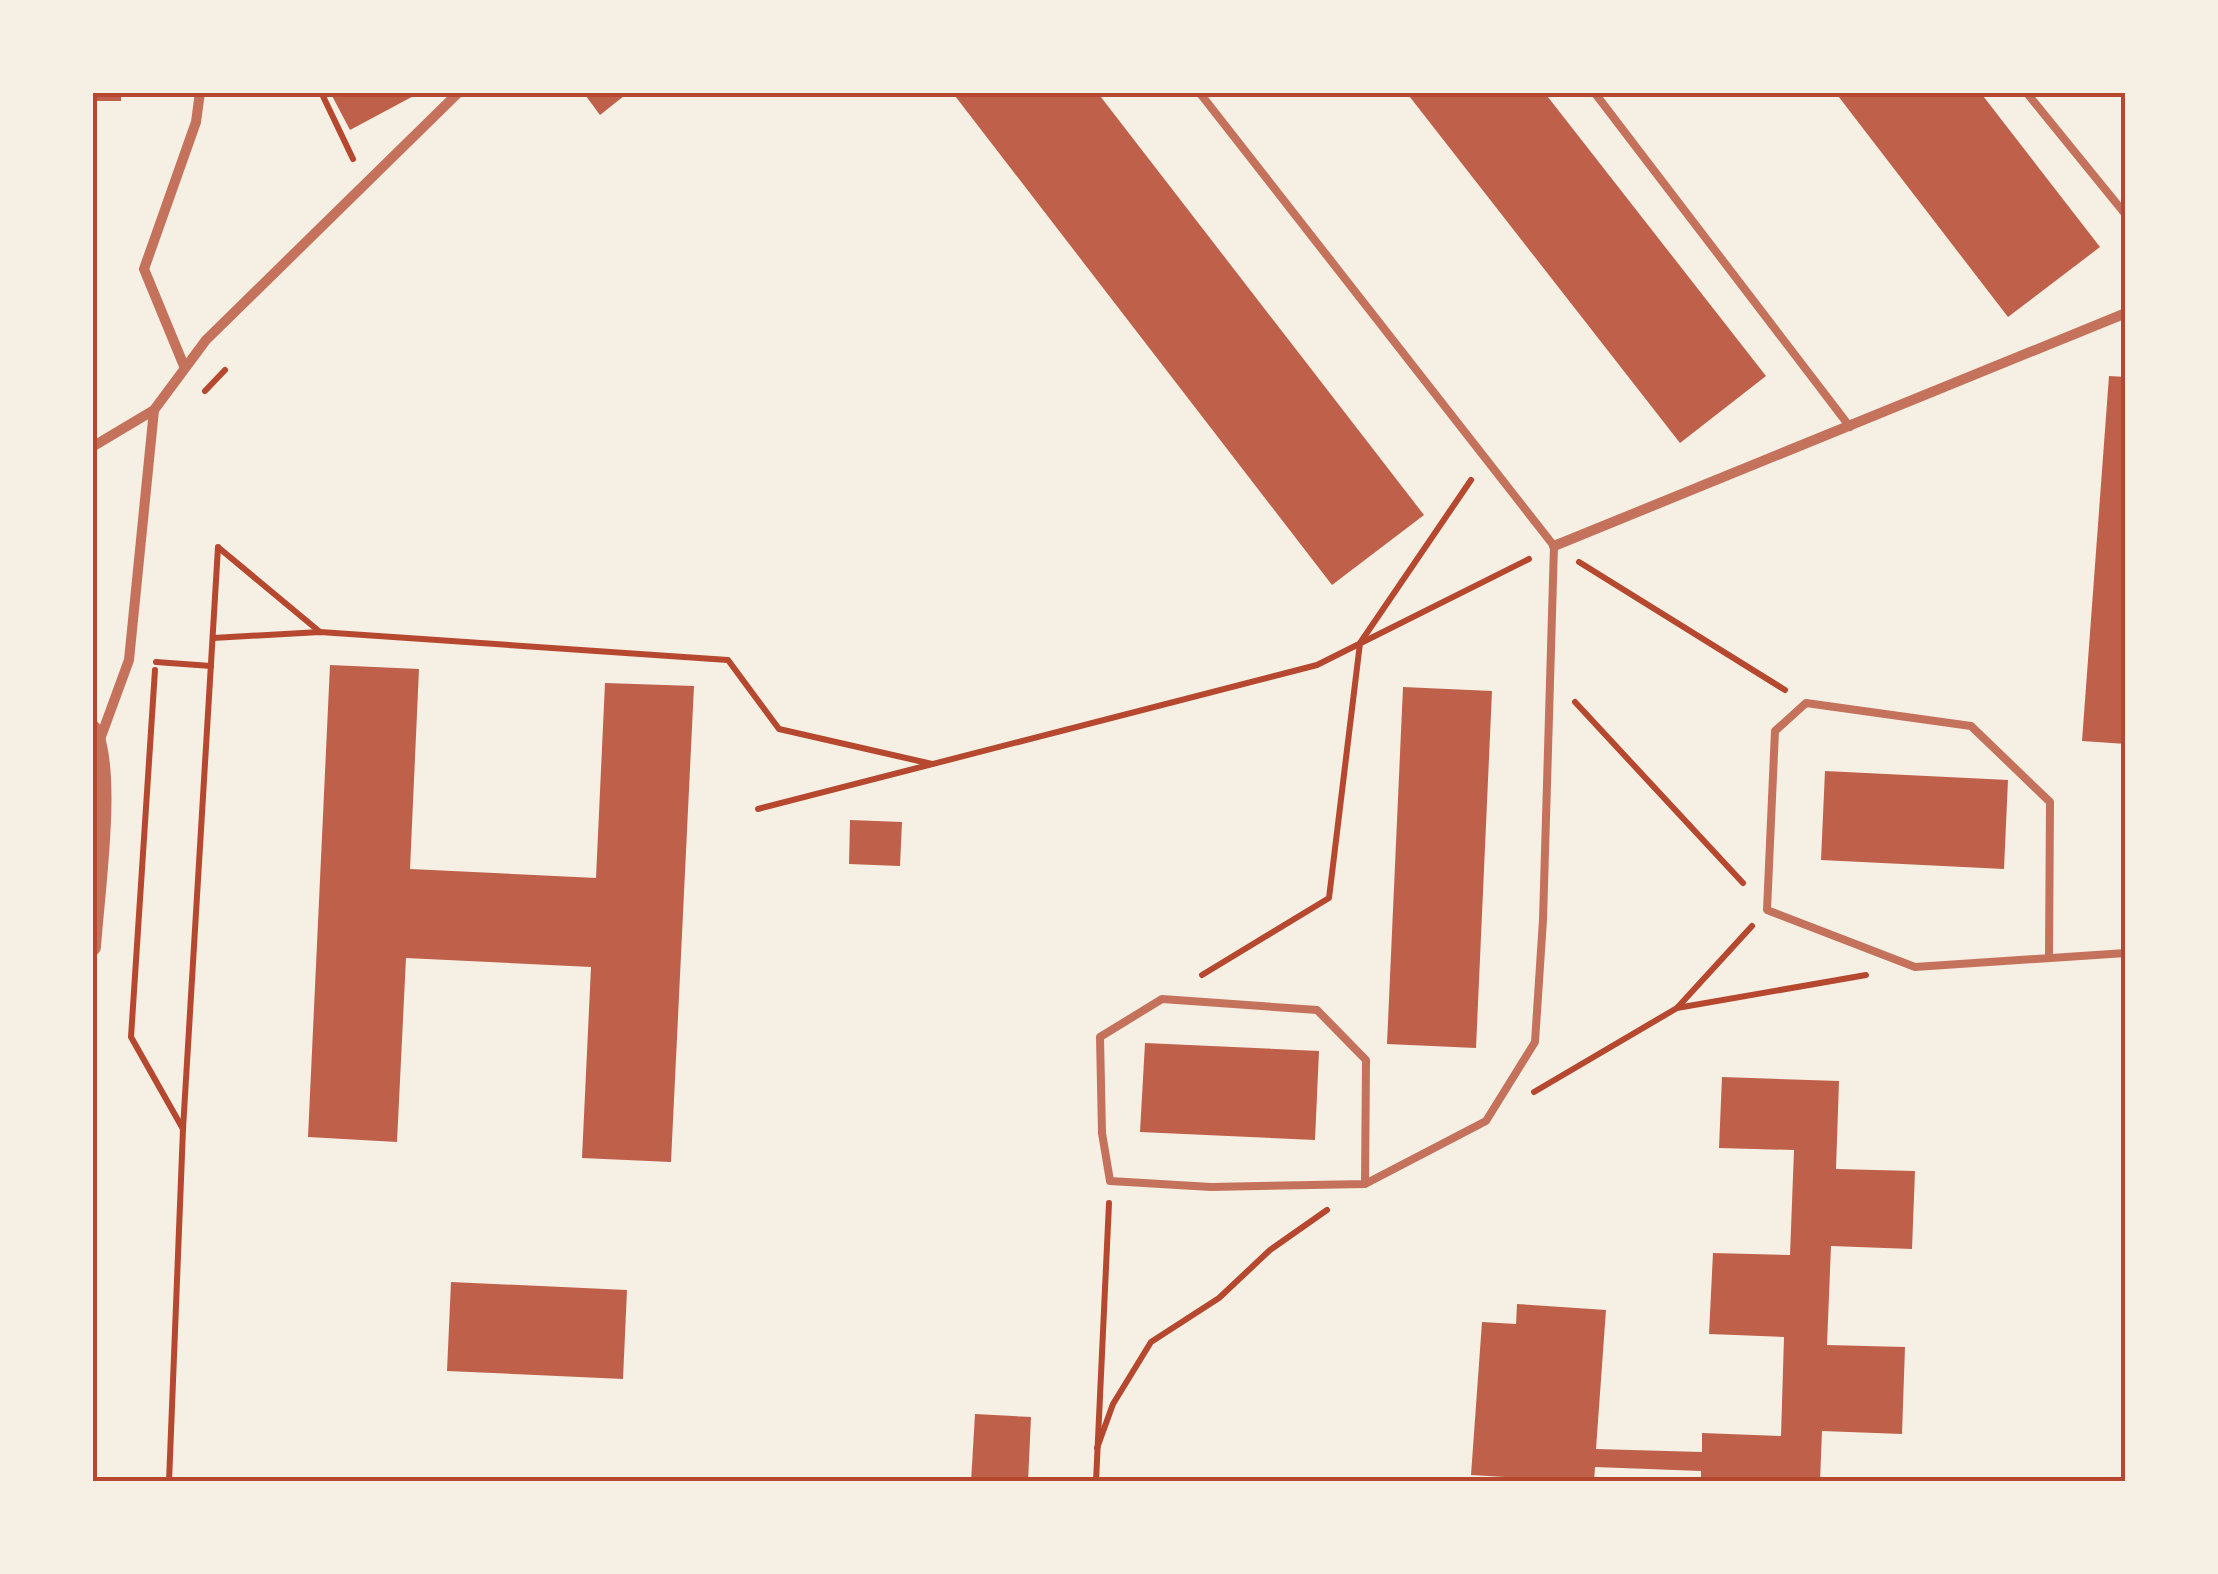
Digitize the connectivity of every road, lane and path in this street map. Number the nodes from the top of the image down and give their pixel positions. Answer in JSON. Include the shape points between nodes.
{"nodes":[{"id":1,"x":200,"y":92,"type":"edge"},
{"id":2,"x":321,"y":92,"type":"edge"},
{"id":3,"x":459,"y":92,"type":"edge"},
{"id":4,"x":1199,"y":92,"type":"edge"},
{"id":5,"x":1594,"y":92,"type":"edge"},
{"id":6,"x":2026,"y":92,"type":"edge"},
{"id":7,"x":356,"y":164,"type":"dead end"},
{"id":8,"x":2126,"y":215,"type":"edge"},
{"id":9,"x":2126,"y":313,"type":"edge"},
{"id":10,"x":184,"y":366,"type":"junction"},
{"id":11,"x":225,"y":370,"type":"dead end"},
{"id":12,"x":201,"y":395,"type":"dead end"},
{"id":13,"x":154,"y":410,"type":"junction"},
{"id":14,"x":1850,"y":427,"type":"junction"},
{"id":15,"x":92,"y":447,"type":"edge"},
{"id":16,"x":1485,"y":458,"type":"junction"},
{"id":17,"x":1554,"y":546,"type":"junction"},
{"id":18,"x":320,"y":632,"type":"junction"},
{"id":19,"x":213,"y":638,"type":"junction"},
{"id":20,"x":157,"y":643,"type":"dead end"},
{"id":21,"x":1360,"y":643,"type":"junction"},
{"id":22,"x":156,"y":662,"type":"junction"},
{"id":23,"x":211,"y":666,"type":"junction"},
{"id":24,"x":1550,"y":675,"type":"junction"},
{"id":25,"x":1806,"y":704,"type":"junction"},
{"id":26,"x":96,"y":736,"type":"edge"},
{"id":27,"x":933,"y":764,"type":"junction"},
{"id":28,"x":758,"y":809,"type":"dead end"},
{"id":29,"x":1767,"y":910,"type":"junction"},
{"id":30,"x":92,"y":947,"type":"edge"},
{"id":31,"x":2126,"y":953,"type":"edge"},
{"id":32,"x":2049,"y":956,"type":"junction"},
{"id":33,"x":1915,"y":967,"type":"junction"},
{"id":34,"x":1162,"y":1000,"type":"junction"},
{"id":35,"x":1677,"y":1008,"type":"junction"},
{"id":36,"x":1486,"y":1121,"type":"junction"},
{"id":37,"x":183,"y":1129,"type":"junction"},
{"id":38,"x":1110,"y":1181,"type":"junction"},
{"id":39,"x":1365,"y":1184,"type":"junction"},
{"id":40,"x":1097,"y":1448,"type":"junction"},
{"id":41,"x":169,"y":1482,"type":"edge"},
{"id":42,"x":1096,"y":1482,"type":"edge"}],
"edges":[{"from":1,"to":10,"type":"street","via":[[196,122],[144,269]]},
{"from":2,"to":7,"type":"path"},
{"from":3,"to":10,"type":"street"},
{"from":4,"to":16,"type":"lane"},
{"from":5,"to":14,"type":"lane"},
{"from":6,"to":8,"type":"lane"},
{"from":9,"to":14,"type":"street"},
{"from":10,"to":13,"type":"street"},
{"from":11,"to":12,"type":"path"},
{"from":13,"to":15,"type":"street"},
{"from":13,"to":26,"type":"street","via":[[128,660]]},
{"from":14,"to":17,"type":"street"},
{"from":16,"to":17,"type":"lane"},
{"from":16,"to":21,"type":"path"},
{"from":17,"to":21,"type":"path"},
{"from":17,"to":24,"type":"lane"},
{"from":17,"to":25,"type":"path"},
{"from":18,"to":19,"type":"path"},
{"from":18,"to":19,"type":"path","via":[[218,547]]},
{"from":18,"to":27,"type":"path","via":[[728,660],[778,729]]},
{"from":19,"to":23,"type":"path"},
{"from":20,"to":22,"type":"path"},
{"from":21,"to":27,"type":"path","via":[[1317,665]]},
{"from":21,"to":34,"type":"path","via":[[1329,898]]},
{"from":22,"to":23,"type":"path"},
{"from":22,"to":37,"type":"path","via":[[131,1037]]},
{"from":23,"to":37,"type":"path"},
{"from":24,"to":29,"type":"path"},
{"from":24,"to":36,"type":"lane","via":[[1535,1042]]},
{"from":25,"to":29,"type":"lane","via":[[1775,731]]},
{"from":25,"to":32,"type":"lane","via":[[1971,726],[2050,802]]},
{"from":26,"to":30,"type":"street","via":[[102,780]]},
{"from":27,"to":28,"type":"path"},
{"from":29,"to":33,"type":"lane"},
{"from":29,"to":35,"type":"path"},
{"from":31,"to":32,"type":"lane"},
{"from":32,"to":33,"type":"lane"},
{"from":33,"to":35,"type":"path"},
{"from":34,"to":38,"type":"lane","via":[[1100,1037]]},
{"from":34,"to":39,"type":"lane","via":[[1317,1010],[1366,1060]]},
{"from":35,"to":36,"type":"path"},
{"from":36,"to":39,"type":"lane"},
{"from":37,"to":41,"type":"path"},
{"from":38,"to":39,"type":"lane"},
{"from":38,"to":40,"type":"path"},
{"from":39,"to":40,"type":"path","via":[[1151,1342],[1112,1404]]},
{"from":40,"to":42,"type":"path"}]}
